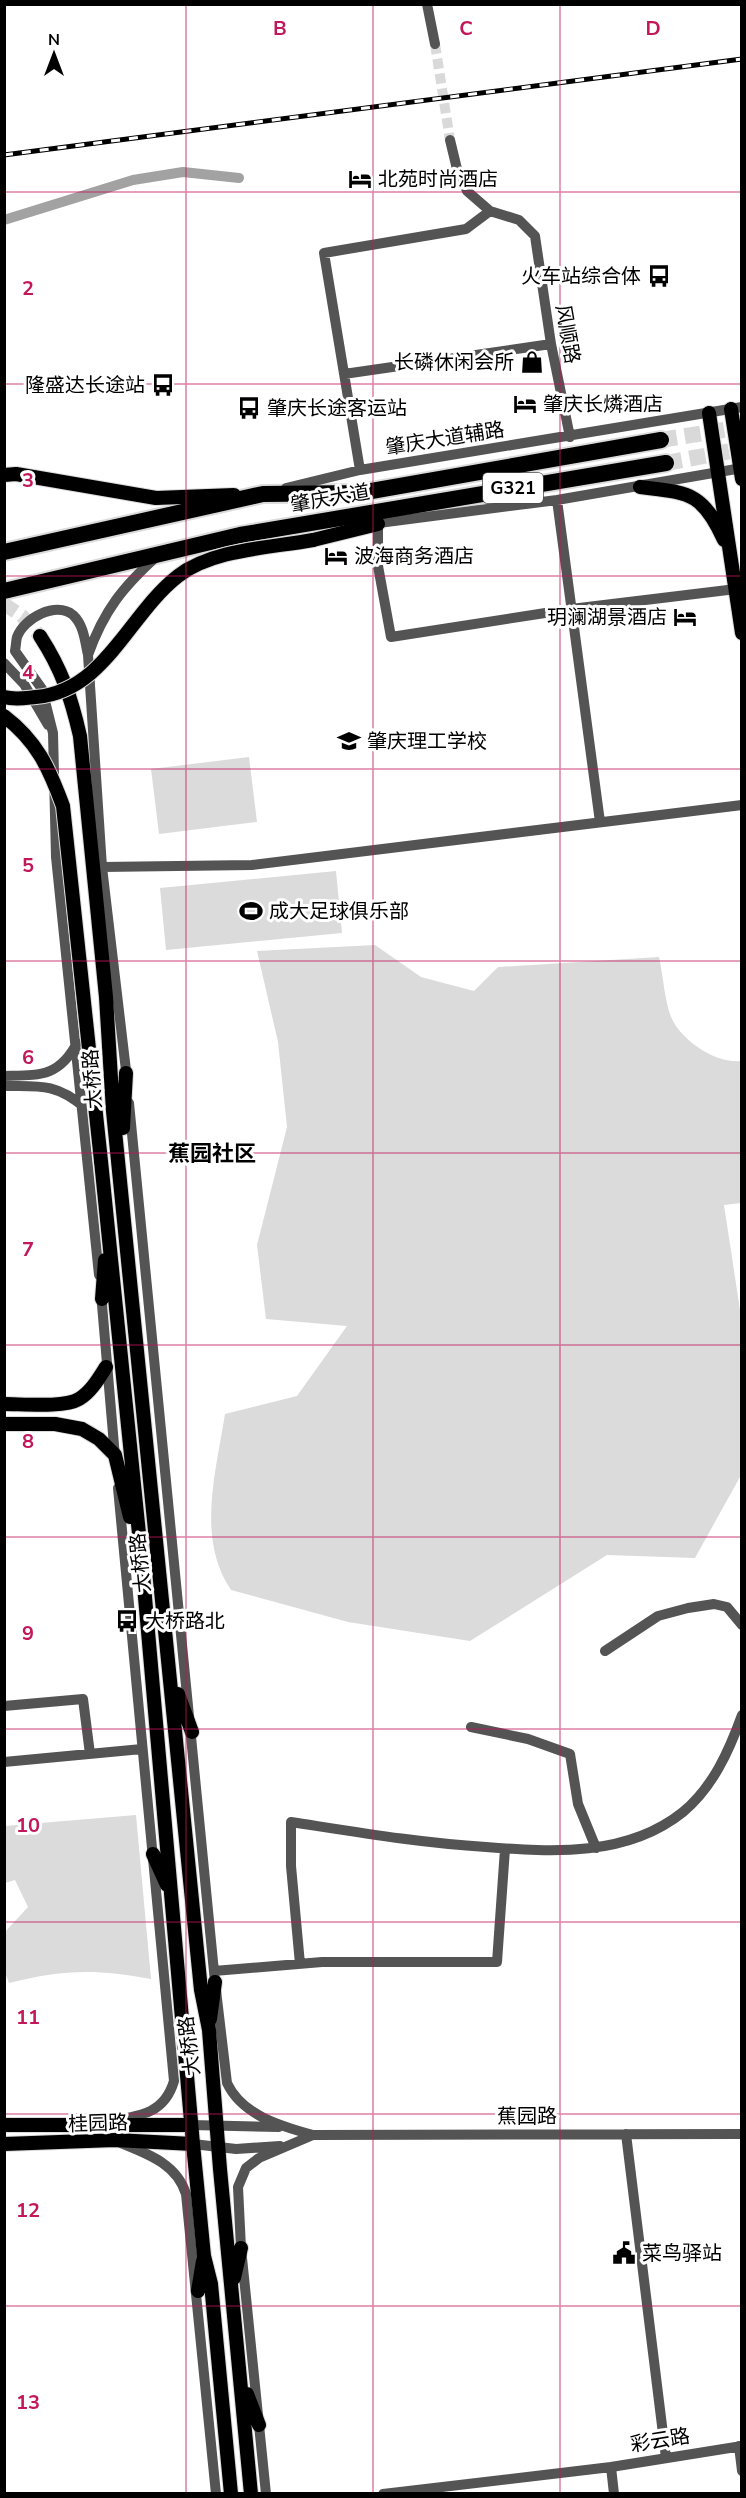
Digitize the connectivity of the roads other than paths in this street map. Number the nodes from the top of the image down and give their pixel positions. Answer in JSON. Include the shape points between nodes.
{"nodes":[{"id":1,"x":427,"y":4,"type":"edge"},
{"id":2,"x":435,"y":44,"type":"tunnel mouth"},
{"id":3,"x":450,"y":140,"type":"tunnel mouth"},
{"id":4,"x":490,"y":211,"type":"junction"},
{"id":5,"x":551,"y":344,"type":"junction"},
{"id":6,"x":344,"y":375,"type":"junction"},
{"id":7,"x":736,"y":408,"type":"edge"},
{"id":8,"x":709,"y":413,"type":"junction"},
{"id":9,"x":570,"y":437,"type":"junction"},
{"id":10,"x":661,"y":440,"type":"tunnel mouth"},
{"id":11,"x":666,"y":463,"type":"tunnel mouth"},
{"id":12,"x":360,"y":470,"type":"junction"},
{"id":13,"x":718,"y":472,"type":"junction"},
{"id":14,"x":741,"y":472,"type":"edge"},
{"id":15,"x":4,"y":475,"type":"edge"},
{"id":16,"x":640,"y":487,"type":"junction"},
{"id":17,"x":263,"y":494,"type":"junction"},
{"id":18,"x":557,"y":500,"type":"junction"},
{"id":19,"x":378,"y":524,"type":"junction"},
{"id":20,"x":292,"y":526,"type":"junction"},
{"id":21,"x":4,"y":552,"type":"edge"},
{"id":22,"x":160,"y":554,"type":"junction"},
{"id":23,"x":736,"y":555,"type":"edge"},
{"id":24,"x":736,"y":589,"type":"junction"},
{"id":25,"x":4,"y":591,"type":"edge"},
{"id":26,"x":571,"y":609,"type":"junction"},
{"id":27,"x":741,"y":633,"type":"edge"},
{"id":28,"x":40,"y":636,"type":"tunnel mouth"},
{"id":29,"x":88,"y":655,"type":"junction"},
{"id":30,"x":4,"y":663,"type":"edge"},
{"id":31,"x":4,"y":697,"type":"edge"},
{"id":32,"x":4,"y":716,"type":"edge"},
{"id":33,"x":53,"y":733,"type":"junction"},
{"id":34,"x":741,"y":805,"type":"edge"},
{"id":35,"x":600,"y":822,"type":"junction"},
{"id":36,"x":102,"y":867,"type":"junction"},
{"id":37,"x":77,"y":1042,"type":"junction"},
{"id":38,"x":126,"y":1074,"type":"junction"},
{"id":39,"x":4,"y":1076,"type":"edge"},
{"id":40,"x":4,"y":1086,"type":"edge"},
{"id":41,"x":84,"y":1107,"type":"junction"},
{"id":42,"x":123,"y":1193,"type":"junction"},
{"id":43,"x":108,"y":1225,"type":"junction"},
{"id":44,"x":102,"y":1299,"type":"junction"},
{"id":45,"x":106,"y":1366,"type":"junction"},
{"id":46,"x":4,"y":1404,"type":"edge"},
{"id":47,"x":4,"y":1424,"type":"edge"},
{"id":48,"x":115,"y":1455,"type":"junction"},
{"id":49,"x":142,"y":1563,"type":"junction"},
{"id":50,"x":741,"y":1624,"type":"edge"},
{"id":51,"x":605,"y":1651,"type":"dead end"},
{"id":52,"x":171,"y":1675,"type":"junction"},
{"id":53,"x":4,"y":1706,"type":"edge"},
{"id":54,"x":741,"y":1715,"type":"edge"},
{"id":55,"x":471,"y":1727,"type":"dead end"},
{"id":56,"x":192,"y":1732,"type":"junction"},
{"id":57,"x":142,"y":1749,"type":"junction"},
{"id":58,"x":90,"y":1754,"type":"junction"},
{"id":59,"x":4,"y":1762,"type":"edge"},
{"id":60,"x":596,"y":1848,"type":"junction"},
{"id":61,"x":505,"y":1849,"type":"junction"},
{"id":62,"x":153,"y":1854,"type":"junction"},
{"id":63,"x":172,"y":1896,"type":"junction"},
{"id":64,"x":300,"y":1964,"type":"junction"},
{"id":65,"x":214,"y":1976,"type":"junction"},
{"id":66,"x":209,"y":2030,"type":"junction"},
{"id":67,"x":90,"y":2124,"type":"junction"},
{"id":68,"x":4,"y":2125,"type":"edge"},
{"id":69,"x":191,"y":2125,"type":"junction"},
{"id":70,"x":216,"y":2126,"type":"junction"},
{"id":71,"x":283,"y":2127,"type":"junction"},
{"id":72,"x":626,"y":2134,"type":"junction"},
{"id":73,"x":741,"y":2134,"type":"edge"},
{"id":74,"x":313,"y":2135,"type":"junction"},
{"id":75,"x":115,"y":2140,"type":"junction"},
{"id":76,"x":4,"y":2144,"type":"edge"},
{"id":77,"x":193,"y":2144,"type":"junction"},
{"id":78,"x":292,"y":2145,"type":"junction"},
{"id":79,"x":218,"y":2147,"type":"junction"},
{"id":80,"x":242,"y":2248,"type":"junction"},
{"id":81,"x":204,"y":2256,"type":"junction"},
{"id":82,"x":232,"y":2289,"type":"junction"},
{"id":83,"x":198,"y":2291,"type":"junction"},
{"id":84,"x":242,"y":2381,"type":"junction"},
{"id":85,"x":259,"y":2425,"type":"junction"},
{"id":86,"x":740,"y":2446,"type":"edge"},
{"id":87,"x":666,"y":2458,"type":"junction"},
{"id":88,"x":611,"y":2467,"type":"junction"},
{"id":89,"x":741,"y":2471,"type":"edge"},
{"id":90,"x":216,"y":2493,"type":"edge"},
{"id":91,"x":231,"y":2493,"type":"edge"},
{"id":92,"x":252,"y":2493,"type":"edge"},
{"id":93,"x":266,"y":2493,"type":"edge"},
{"id":94,"x":383,"y":2493,"type":"edge"},
{"id":95,"x":614,"y":2493,"type":"edge"}],
"edges":[{"from":1,"to":2,"type":"street"},
{"from":3,"to":4,"type":"street","via":[[467,191]]},
{"from":4,"to":5,"type":"street","name":"风顺路","via":[[519,220],[535,236]]},
{"from":4,"to":6,"type":"street","via":[[466,229],[324,253]]},
{"from":5,"to":6,"type":"street"},
{"from":5,"to":9,"type":"street","name":"风顺路"},
{"from":6,"to":12,"type":"street"},
{"from":7,"to":8,"type":"street","name":"肇庆大道辅路"},
{"from":7,"to":14,"type":"main road"},
{"from":8,"to":9,"type":"street","name":"肇庆大道辅路"},
{"from":8,"to":13,"type":"main road"},
{"from":9,"to":12,"type":"street","name":"肇庆大道辅路"},
{"from":10,"to":17,"type":"highway","name":"肇庆大道","number":"G321","via":[[360,493]]},
{"from":11,"to":20,"type":"highway","name":"肇庆大道","number":"G321"},
{"from":12,"to":17,"type":"street","name":"肇庆大道辅路"},
{"from":13,"to":14,"type":"street"},
{"from":13,"to":16,"type":"street"},
{"from":13,"to":23,"type":"main road"},
{"from":15,"to":17,"type":"main road","via":[[156,498]]},
{"from":16,"to":18,"type":"street"},
{"from":16,"to":23,"type":"main road","via":[[688,494],[699,501],[710,511]]},
{"from":17,"to":21,"type":"highway","name":"肇庆大道","number":"G321"},
{"from":18,"to":19,"type":"street"},
{"from":18,"to":26,"type":"street"},
{"from":19,"to":20,"type":"street"},
{"from":19,"to":26,"type":"street","via":[[378,566],[391,637]]},
{"from":19,"to":31,"type":"main road","bridge":true,"via":[[206,561],[178,576],[75,687],[52,696]]},
{"from":20,"to":22,"type":"highway","name":"肇庆大道","number":"G321"},
{"from":22,"to":25,"type":"highway","name":"肇庆大道","number":"G321"},
{"from":22,"to":29,"type":"street","via":[[109,608]]},
{"from":23,"to":24,"type":"main road"},
{"from":24,"to":26,"type":"street"},
{"from":24,"to":27,"type":"main road"},
{"from":26,"to":35,"type":"street"},
{"from":28,"to":42,"type":"main road","name":"大桥路","via":[[59,666],[80,736]]},
{"from":29,"to":33,"type":"street","via":[[81,626],[72,614],[56,609],[36,617],[18,635],[15,651],[42,689]]},
{"from":29,"to":36,"type":"street"},
{"from":30,"to":33,"type":"street","via":[[24,684]]},
{"from":32,"to":43,"type":"main road","name":"大桥路","bridge":true,"via":[[22,730],[48,765],[63,806]]},
{"from":33,"to":37,"type":"street","via":[[56,857]]},
{"from":34,"to":35,"type":"street"},
{"from":35,"to":36,"type":"street","via":[[252,865]]},
{"from":36,"to":38,"type":"street"},
{"from":37,"to":39,"type":"street","via":[[68,1059],[53,1070],[39,1075]]},
{"from":37,"to":41,"type":"street"},
{"from":38,"to":42,"type":"main road","via":[[122,1113]]},
{"from":38,"to":56,"type":"street"},
{"from":40,"to":41,"type":"street","via":[[46,1086],[61,1090]]},
{"from":41,"to":44,"type":"street"},
{"from":42,"to":52,"type":"main road","name":"大桥路"},
{"from":43,"to":44,"type":"main road"},
{"from":43,"to":49,"type":"main road","name":"大桥路"},
{"from":44,"to":45,"type":"street"},
{"from":45,"to":46,"type":"main road","via":[[79,1399],[50,1404]]},
{"from":45,"to":48,"type":"street"},
{"from":47,"to":48,"type":"main road","via":[[55,1424],[82,1429]]},
{"from":48,"to":49,"type":"main road"},
{"from":48,"to":57,"type":"street"},
{"from":49,"to":63,"type":"main road","name":"大桥路"},
{"from":50,"to":51,"type":"street","via":[[727,1607],[714,1604],[688,1608],[658,1616]]},
{"from":52,"to":56,"type":"main road"},
{"from":52,"to":66,"type":"main road","name":"大桥路","via":[[201,1990]]},
{"from":53,"to":58,"type":"street","via":[[83,1699]]},
{"from":54,"to":60,"type":"street","via":[[712,1780],[684,1811],[652,1831]]},
{"from":55,"to":60,"type":"street","via":[[528,1739],[570,1754],[578,1804]]},
{"from":56,"to":65,"type":"street"},
{"from":57,"to":58,"type":"street"},
{"from":57,"to":62,"type":"street"},
{"from":58,"to":59,"type":"street"},
{"from":60,"to":61,"type":"street"},
{"from":61,"to":64,"type":"street","via":[[498,1962]]},
{"from":61,"to":64,"type":"street","via":[[428,1843],[291,1822]]},
{"from":62,"to":63,"type":"main road"},
{"from":62,"to":67,"type":"street","via":[[174,2081],[171,2091],[152,2112]]},
{"from":63,"to":69,"type":"main road","name":"大桥路"},
{"from":64,"to":65,"type":"street"},
{"from":65,"to":66,"type":"main road"},
{"from":65,"to":71,"type":"street","via":[[226,2083],[241,2103]]},
{"from":66,"to":70,"type":"main road","name":"大桥路"},
{"from":67,"to":68,"type":"main road","name":"桂园路"},
{"from":67,"to":69,"type":"main road","name":"桂园路"},
{"from":69,"to":70,"type":"street"},
{"from":69,"to":77,"type":"main road","name":"大桥路"},
{"from":70,"to":71,"type":"street"},
{"from":70,"to":79,"type":"main road","name":"大桥路"},
{"from":71,"to":74,"type":"street"},
{"from":72,"to":73,"type":"street","name":"蕉园路"},
{"from":72,"to":74,"type":"street","name":"蕉园路"},
{"from":72,"to":87,"type":"street"},
{"from":74,"to":78,"type":"street"},
{"from":75,"to":76,"type":"main road","name":"桂园路"},
{"from":75,"to":77,"type":"main road","name":"桂园路"},
{"from":75,"to":83,"type":"street","via":[[157,2158],[184,2184]]},
{"from":77,"to":79,"type":"street"},
{"from":77,"to":81,"type":"main road","name":"大桥路"},
{"from":78,"to":79,"type":"street"},
{"from":78,"to":80,"type":"street","via":[[259,2158],[246,2168],[238,2187]]},
{"from":79,"to":82,"type":"main road","name":"大桥路"},
{"from":80,"to":82,"type":"main road"},
{"from":80,"to":85,"type":"street"},
{"from":81,"to":83,"type":"main road"},
{"from":81,"to":91,"type":"main road","name":"大桥路","via":[[211,2284]]},
{"from":82,"to":84,"type":"main road","name":"大桥路"},
{"from":83,"to":90,"type":"street"},
{"from":84,"to":85,"type":"main road"},
{"from":84,"to":92,"type":"main road","name":"大桥路"},
{"from":85,"to":93,"type":"street"},
{"from":86,"to":87,"type":"street","name":"彩云路"},
{"from":86,"to":89,"type":"street"},
{"from":87,"to":88,"type":"street","name":"彩云路"},
{"from":88,"to":94,"type":"street"},
{"from":88,"to":95,"type":"street","name":"彩云路"}]}
